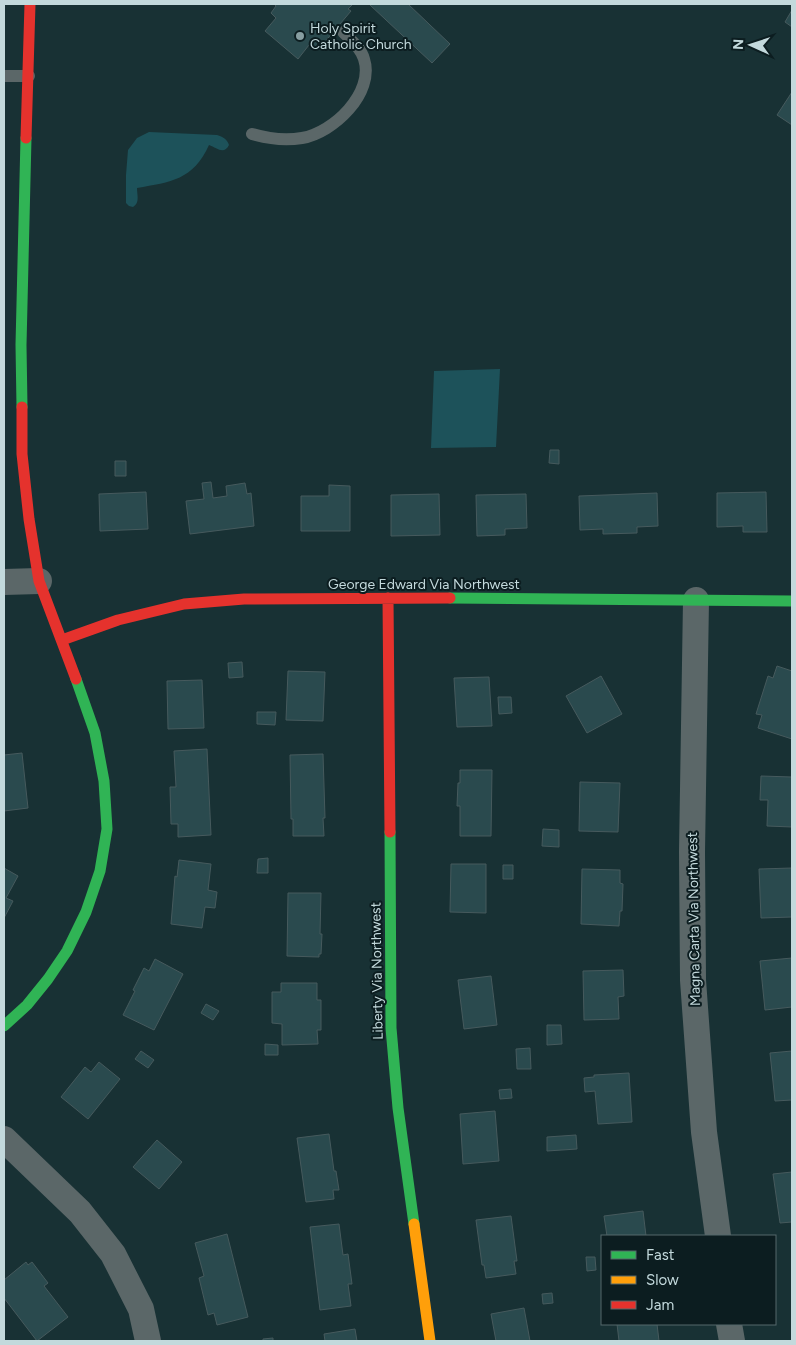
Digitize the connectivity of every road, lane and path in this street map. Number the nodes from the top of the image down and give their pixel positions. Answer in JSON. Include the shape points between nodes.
{"nodes":[{"id":1,"x":30,"y":4,"type":"edge"},
{"id":2,"x":343,"y":32,"type":"dead end"},
{"id":3,"x":4,"y":76,"type":"edge"},
{"id":4,"x":29,"y":76,"type":"junction"},
{"id":5,"x":252,"y":134,"type":"dead end"},
{"id":6,"x":39,"y":580,"type":"junction"},
{"id":7,"x":4,"y":582,"type":"edge"},
{"id":8,"x":388,"y":598,"type":"junction"},
{"id":9,"x":696,"y":600,"type":"junction"},
{"id":10,"x":792,"y":601,"type":"edge"},
{"id":11,"x":62,"y":640,"type":"junction"},
{"id":12,"x":4,"y":1026,"type":"edge"},
{"id":13,"x":4,"y":1139,"type":"edge"},
{"id":14,"x":718,"y":1235,"type":"edge"},
{"id":15,"x":729,"y":1325,"type":"edge"},
{"id":16,"x":148,"y":1341,"type":"edge"},
{"id":17,"x":430,"y":1341,"type":"edge"},
{"id":18,"x":732,"y":1341,"type":"edge"}],
"edges":[{"from":1,"to":4,"type":"street"},
{"from":2,"to":5,"type":"lane","via":[[357,45],[364,59],[366,75],[360,93],[348,111],[322,132],[303,138],[277,140]]},
{"from":3,"to":4,"type":"lane"},
{"from":4,"to":6,"type":"street","via":[[21,345],[22,454],[28,519]]},
{"from":6,"to":7,"type":"street"},
{"from":6,"to":11,"type":"street"},
{"from":8,"to":9,"type":"street","name":"George Edward Via Northwest"},
{"from":8,"to":11,"type":"street","name":"George Edward Via Northwest","via":[[244,599],[184,604],[118,620]]},
{"from":8,"to":17,"type":"street","name":"Liberty Via Northwest","via":[[391,1028],[398,1108]]},
{"from":9,"to":10,"type":"street","name":"George Edward Via Northwest"},
{"from":9,"to":14,"type":"street","name":"Magna Carta Via Northwest","via":[[692,980],[704,1132]]},
{"from":11,"to":12,"type":"street","via":[[95,733],[104,781],[106,829],[100,871],[86,912],[67,951],[27,1005]]},
{"from":13,"to":16,"type":"street","via":[[80,1212],[113,1254],[140,1309]]},
{"from":15,"to":18,"type":"street"}]}
